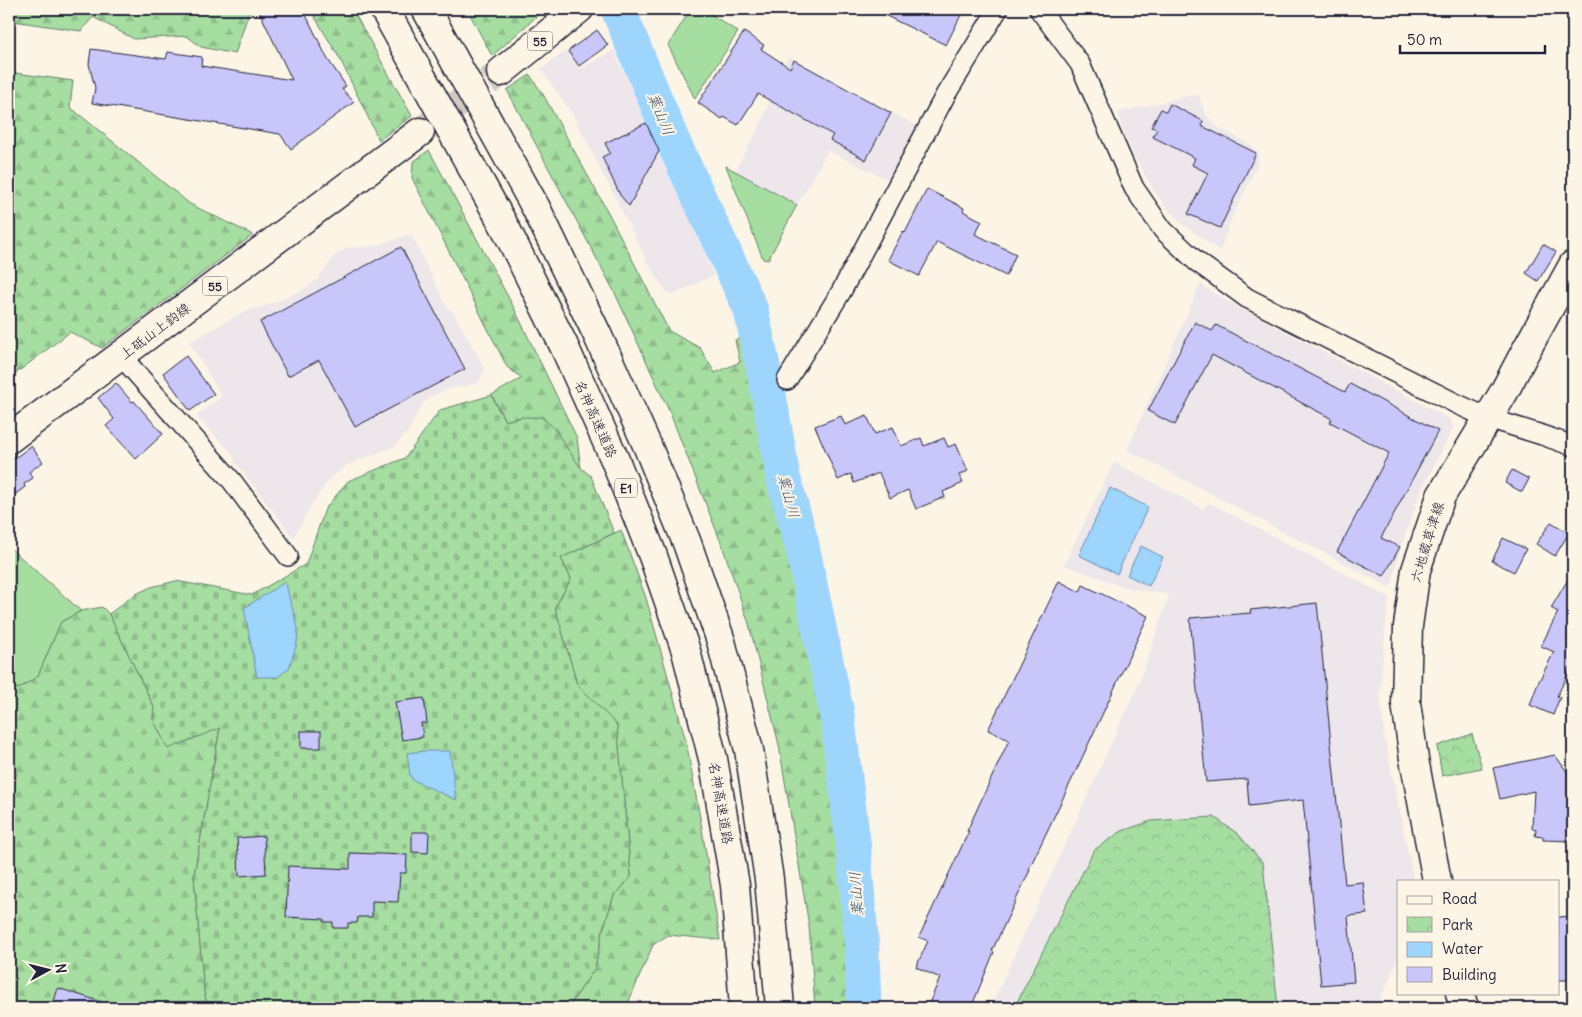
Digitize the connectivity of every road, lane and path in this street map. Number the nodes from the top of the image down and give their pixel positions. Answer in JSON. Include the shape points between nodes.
{"nodes":[{"id":1,"x":384,"y":9,"type":"edge"},
{"id":2,"x":426,"y":9,"type":"edge"},
{"id":3,"x":579,"y":9,"type":"edge"},
{"id":4,"x":998,"y":9,"type":"edge"},
{"id":5,"x":1039,"y":9,"type":"edge"},
{"id":6,"x":501,"y":72,"type":"tunnel mouth"},
{"id":7,"x":420,"y":132,"type":"tunnel mouth"},
{"id":8,"x":1573,"y":265,"type":"edge"},
{"id":9,"x":121,"y":356,"type":"junction"},
{"id":10,"x":787,"y":380,"type":"dead end"},
{"id":11,"x":1488,"y":418,"type":"junction"},
{"id":12,"x":9,"y":439,"type":"edge"},
{"id":13,"x":1573,"y":446,"type":"edge"},
{"id":14,"x":288,"y":556,"type":"dead end"},
{"id":15,"x":1437,"y":880,"type":"edge"},
{"id":16,"x":1460,"y":994,"type":"edge"},
{"id":17,"x":744,"y":1008,"type":"edge"},
{"id":18,"x":780,"y":1008,"type":"edge"},
{"id":19,"x":1464,"y":1008,"type":"edge"}],
"edges":[{"from":1,"to":17,"type":"main road","name":"名神高速道路","number":"E1","via":[[506,229],[552,321],[615,460],[653,556],[686,651],[713,758],[735,885]]},
{"from":2,"to":18,"type":"main road","via":[[540,217],[597,334],[687,543],[721,641],[749,750],[769,879]]},
{"from":3,"to":6,"type":"main road","number":"55"},
{"from":4,"to":10,"type":"street","via":[[946,94],[836,300]]},
{"from":5,"to":11,"type":"street","via":[[1080,64],[1134,188],[1163,230],[1200,266],[1247,298]]},
{"from":7,"to":9,"type":"main road","name":"上砥山上鈎線","number":"55"},
{"from":8,"to":11,"type":"main road","name":"六地蔵草津線"},
{"from":9,"to":12,"type":"main road","name":"上砥山上鈎線","number":"55"},
{"from":9,"to":14,"type":"street","via":[[232,480]]},
{"from":11,"to":13,"type":"street"},
{"from":11,"to":15,"type":"main road","name":"六地蔵草津線","via":[[1441,496],[1416,570],[1408,626],[1406,703]]},
{"from":16,"to":19,"type":"main road"}]}
